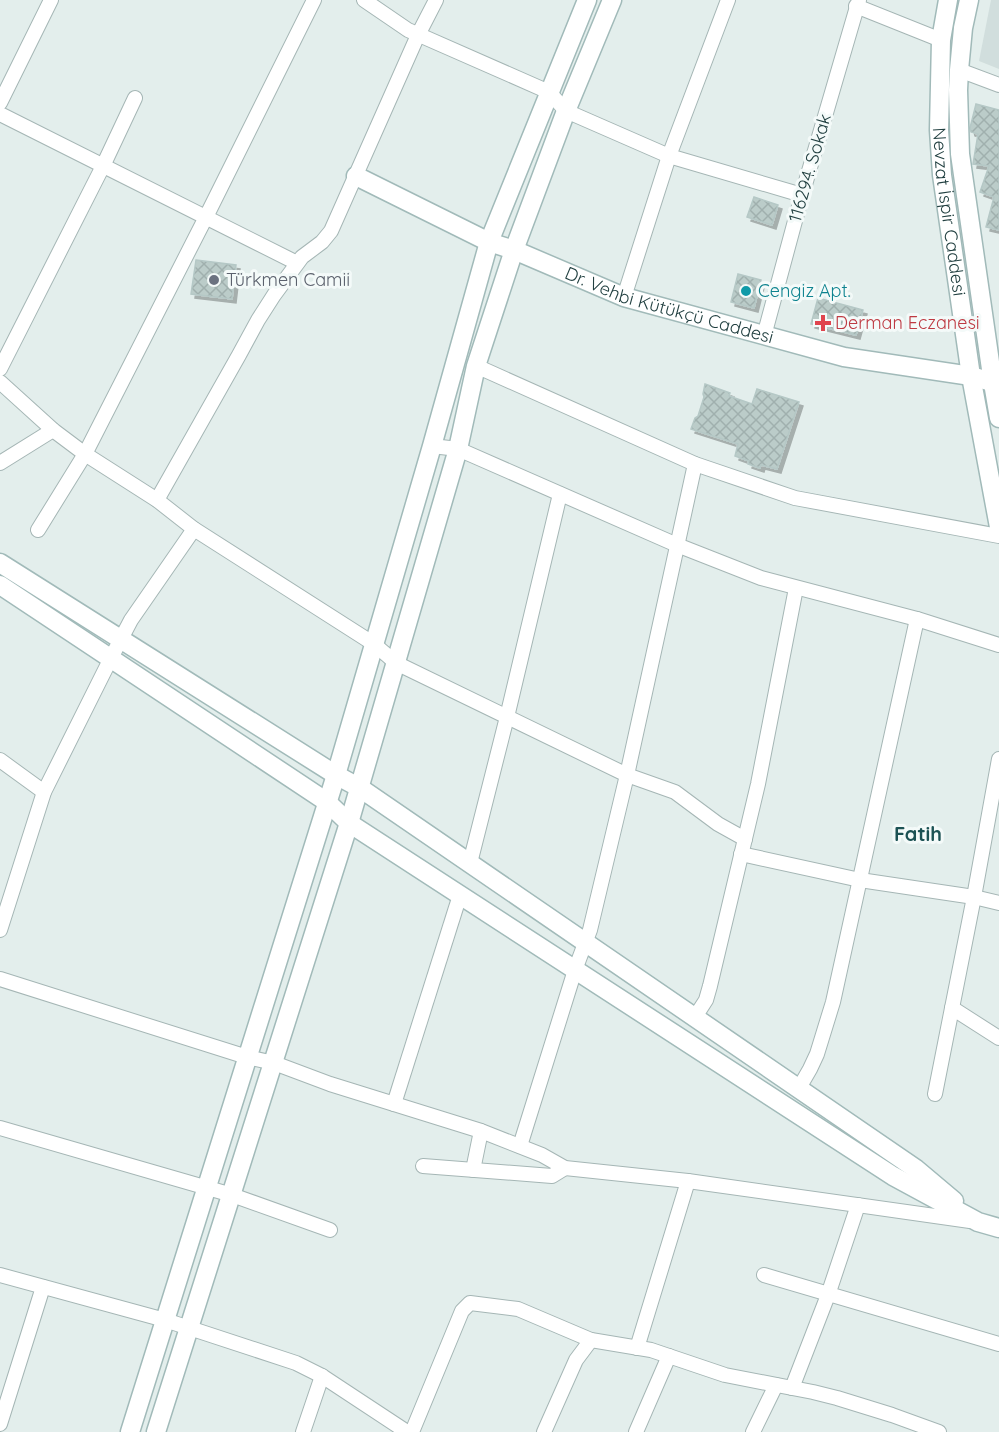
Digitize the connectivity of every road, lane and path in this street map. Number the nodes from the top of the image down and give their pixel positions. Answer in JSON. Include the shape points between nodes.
{"nodes":[{"id":1,"x":51,"y":0,"type":"edge"},
{"id":2,"x":314,"y":0,"type":"edge"},
{"id":3,"x":364,"y":0,"type":"edge"},
{"id":4,"x":436,"y":0,"type":"edge"},
{"id":5,"x":587,"y":0,"type":"edge"},
{"id":6,"x":612,"y":0,"type":"edge"},
{"id":7,"x":728,"y":0,"type":"edge"},
{"id":8,"x":948,"y":0,"type":"edge"},
{"id":9,"x":969,"y":0,"type":"edge"},
{"id":10,"x":858,"y":3,"type":"edge"},
{"id":11,"x":418,"y":35,"type":"junction"},
{"id":12,"x":941,"y":40,"type":"junction"},
{"id":13,"x":958,"y":70,"type":"junction"},
{"id":14,"x":999,"y":84,"type":"edge"},
{"id":15,"x":549,"y":92,"type":"junction"},
{"id":16,"x":135,"y":98,"type":"dead end"},
{"id":17,"x":0,"y":103,"type":"edge"},
{"id":18,"x":566,"y":111,"type":"junction"},
{"id":19,"x":0,"y":114,"type":"edge"},
{"id":20,"x":669,"y":156,"type":"junction"},
{"id":21,"x":103,"y":166,"type":"junction"},
{"id":22,"x":356,"y":176,"type":"junction"},
{"id":23,"x":802,"y":195,"type":"junction"},
{"id":24,"x":206,"y":217,"type":"junction"},
{"id":25,"x":489,"y":242,"type":"junction"},
{"id":26,"x":514,"y":250,"type":"junction"},
{"id":27,"x":297,"y":263,"type":"junction"},
{"id":28,"x":624,"y":297,"type":"junction"},
{"id":29,"x":764,"y":336,"type":"junction"},
{"id":30,"x":476,"y":366,"type":"junction"},
{"id":31,"x":0,"y":369,"type":"edge"},
{"id":32,"x":971,"y":376,"type":"junction"},
{"id":33,"x":0,"y":382,"type":"edge"},
{"id":34,"x":996,"y":383,"type":"edge"},
{"id":35,"x":999,"y":417,"type":"edge"},
{"id":36,"x":53,"y":430,"type":"junction"},
{"id":37,"x":432,"y":446,"type":"junction"},
{"id":38,"x":458,"y":449,"type":"junction"},
{"id":39,"x":85,"y":454,"type":"junction"},
{"id":40,"x":0,"y":464,"type":"edge"},
{"id":41,"x":695,"y":464,"type":"junction"},
{"id":42,"x":560,"y":494,"type":"junction"},
{"id":43,"x":157,"y":500,"type":"junction"},
{"id":44,"x":999,"y":527,"type":"edge"},
{"id":45,"x":194,"y":529,"type":"junction"},
{"id":46,"x":38,"y":530,"type":"dead end"},
{"id":47,"x":999,"y":536,"type":"edge"},
{"id":48,"x":678,"y":545,"type":"junction"},
{"id":49,"x":0,"y":563,"type":"edge"},
{"id":50,"x":0,"y":585,"type":"edge"},
{"id":51,"x":796,"y":588,"type":"junction"},
{"id":52,"x":917,"y":619,"type":"junction"},
{"id":53,"x":121,"y":639,"type":"junction"},
{"id":54,"x":374,"y":644,"type":"junction"},
{"id":55,"x":999,"y":645,"type":"edge"},
{"id":56,"x":111,"y":658,"type":"junction"},
{"id":57,"x":396,"y":663,"type":"junction"},
{"id":58,"x":507,"y":717,"type":"junction"},
{"id":59,"x":999,"y":759,"type":"edge"},
{"id":60,"x":0,"y":760,"type":"edge"},
{"id":61,"x":336,"y":775,"type":"junction"},
{"id":62,"x":627,"y":775,"type":"junction"},
{"id":63,"x":360,"y":788,"type":"junction"},
{"id":64,"x":44,"y":792,"type":"junction"},
{"id":65,"x":327,"y":802,"type":"junction"},
{"id":66,"x":349,"y":823,"type":"junction"},
{"id":67,"x":745,"y":838,"type":"junction"},
{"id":68,"x":741,"y":854,"type":"junction"},
{"id":69,"x":470,"y":863,"type":"junction"},
{"id":70,"x":860,"y":880,"type":"junction"},
{"id":71,"x":460,"y":895,"type":"junction"},
{"id":72,"x":974,"y":897,"type":"junction"},
{"id":73,"x":4,"y":900,"type":"edge"},
{"id":74,"x":999,"y":903,"type":"edge"},
{"id":75,"x":0,"y":930,"type":"edge"},
{"id":76,"x":585,"y":942,"type":"junction"},
{"id":77,"x":575,"y":970,"type":"junction"},
{"id":78,"x":0,"y":979,"type":"edge"},
{"id":79,"x":952,"y":1008,"type":"junction"},
{"id":80,"x":695,"y":1017,"type":"junction"},
{"id":81,"x":999,"y":1038,"type":"edge"},
{"id":82,"x":247,"y":1057,"type":"junction"},
{"id":83,"x":273,"y":1063,"type":"junction"},
{"id":84,"x":799,"y":1089,"type":"junction"},
{"id":85,"x":935,"y":1094,"type":"dead end"},
{"id":86,"x":394,"y":1104,"type":"junction"},
{"id":87,"x":0,"y":1128,"type":"edge"},
{"id":88,"x":481,"y":1131,"type":"junction"},
{"id":89,"x":520,"y":1146,"type":"junction"},
{"id":90,"x":423,"y":1166,"type":"dead end"},
{"id":91,"x":564,"y":1168,"type":"junction"},
{"id":92,"x":473,"y":1170,"type":"junction"},
{"id":93,"x":688,"y":1181,"type":"junction"},
{"id":94,"x":206,"y":1188,"type":"junction"},
{"id":95,"x":232,"y":1195,"type":"junction"},
{"id":96,"x":858,"y":1205,"type":"junction"},
{"id":97,"x":978,"y":1222,"type":"junction"},
{"id":98,"x":999,"y":1228,"type":"edge"},
{"id":99,"x":330,"y":1230,"type":"dead end"},
{"id":100,"x":0,"y":1275,"type":"edge"},
{"id":101,"x":764,"y":1275,"type":"dead end"},
{"id":102,"x":43,"y":1287,"type":"junction"},
{"id":103,"x":828,"y":1295,"type":"junction"},
{"id":104,"x":165,"y":1320,"type":"junction"},
{"id":105,"x":189,"y":1329,"type":"junction"},
{"id":106,"x":591,"y":1340,"type":"junction"},
{"id":107,"x":999,"y":1344,"type":"edge"},
{"id":108,"x":637,"y":1348,"type":"junction"},
{"id":109,"x":669,"y":1356,"type":"junction"},
{"id":110,"x":322,"y":1376,"type":"junction"},
{"id":111,"x":776,"y":1385,"type":"junction"},
{"id":112,"x":792,"y":1388,"type":"junction"},
{"id":113,"x":0,"y":1424,"type":"edge"},
{"id":114,"x":130,"y":1432,"type":"edge"},
{"id":115,"x":156,"y":1432,"type":"edge"},
{"id":116,"x":303,"y":1432,"type":"edge"},
{"id":117,"x":407,"y":1432,"type":"edge"},
{"id":118,"x":412,"y":1432,"type":"edge"},
{"id":119,"x":544,"y":1432,"type":"edge"},
{"id":120,"x":636,"y":1432,"type":"edge"},
{"id":121,"x":753,"y":1432,"type":"edge"},
{"id":122,"x":939,"y":1432,"type":"edge"}],
"edges":[{"from":1,"to":17,"type":"street"},
{"from":2,"to":24,"type":"street"},
{"from":3,"to":11,"type":"street"},
{"from":4,"to":11,"type":"street"},
{"from":5,"to":15,"type":"main road"},
{"from":6,"to":18,"type":"main road"},
{"from":7,"to":20,"type":"street"},
{"from":8,"to":12,"type":"main road","name":"Nevzat İspir Caddesi"},
{"from":9,"to":13,"type":"main road","name":"Nevzat İspir Caddesi"},
{"from":10,"to":12,"type":"street"},
{"from":10,"to":23,"type":"street","name":"116294. Sokak"},
{"from":11,"to":15,"type":"street"},
{"from":11,"to":22,"type":"street"},
{"from":12,"to":32,"type":"main road","name":"Nevzat İspir Caddesi","via":[[942,175]]},
{"from":13,"to":14,"type":"street"},
{"from":13,"to":34,"type":"main road","name":"Nevzat İspir Caddesi","via":[[960,154]]},
{"from":15,"to":18,"type":"street"},
{"from":15,"to":25,"type":"main road"},
{"from":16,"to":21,"type":"street"},
{"from":18,"to":20,"type":"street"},
{"from":18,"to":26,"type":"main road"},
{"from":19,"to":21,"type":"street"},
{"from":20,"to":23,"type":"street"},
{"from":20,"to":28,"type":"street"},
{"from":21,"to":24,"type":"street"},
{"from":21,"to":31,"type":"street"},
{"from":22,"to":25,"type":"main road","name":"Dr. Vehbi Kütükçü Caddesi"},
{"from":22,"to":27,"type":"street","via":[[331,231]]},
{"from":23,"to":29,"type":"street","name":"116294. Sokak"},
{"from":24,"to":27,"type":"street"},
{"from":24,"to":39,"type":"street"},
{"from":25,"to":26,"type":"main road","name":"Dr. Vehbi Kütükçü Caddesi"},
{"from":25,"to":37,"type":"main road"},
{"from":26,"to":28,"type":"main road","name":"Dr. Vehbi Kütükçü Caddesi"},
{"from":26,"to":30,"type":"main road"},
{"from":27,"to":43,"type":"street","via":[[258,320]]},
{"from":28,"to":29,"type":"main road","name":"Dr. Vehbi Kütükçü Caddesi"},
{"from":29,"to":32,"type":"main road","name":"Dr. Vehbi Kütükçü Caddesi","via":[[844,357]]},
{"from":30,"to":38,"type":"main road"},
{"from":30,"to":41,"type":"street"},
{"from":32,"to":34,"type":"main road","name":"Dr. Vehbi Kütükçü Caddesi"},
{"from":32,"to":44,"type":"main road","name":"Nevzat İspir Caddesi"},
{"from":33,"to":36,"type":"street"},
{"from":34,"to":35,"type":"main road","name":"Nevzat İspir Caddesi"},
{"from":36,"to":39,"type":"street"},
{"from":36,"to":40,"type":"street"},
{"from":37,"to":38,"type":"street"},
{"from":37,"to":54,"type":"main road"},
{"from":38,"to":42,"type":"street"},
{"from":38,"to":57,"type":"main road"},
{"from":39,"to":43,"type":"street"},
{"from":39,"to":46,"type":"street"},
{"from":41,"to":47,"type":"street","via":[[795,498]]},
{"from":41,"to":48,"type":"street"},
{"from":42,"to":48,"type":"street"},
{"from":42,"to":58,"type":"street"},
{"from":43,"to":45,"type":"street"},
{"from":45,"to":53,"type":"street"},
{"from":45,"to":54,"type":"street"},
{"from":48,"to":51,"type":"street"},
{"from":48,"to":62,"type":"street"},
{"from":49,"to":53,"type":"main road"},
{"from":50,"to":56,"type":"main road"},
{"from":51,"to":52,"type":"street"},
{"from":51,"to":67,"type":"street"},
{"from":52,"to":55,"type":"street"},
{"from":52,"to":70,"type":"street"},
{"from":53,"to":56,"type":"street"},
{"from":53,"to":61,"type":"main road"},
{"from":54,"to":57,"type":"street"},
{"from":54,"to":61,"type":"main road"},
{"from":56,"to":64,"type":"street"},
{"from":56,"to":65,"type":"main road"},
{"from":57,"to":58,"type":"street"},
{"from":57,"to":63,"type":"main road"},
{"from":58,"to":62,"type":"street"},
{"from":58,"to":69,"type":"street"},
{"from":59,"to":72,"type":"street"},
{"from":60,"to":64,"type":"street"},
{"from":61,"to":63,"type":"main road"},
{"from":61,"to":65,"type":"main road"},
{"from":62,"to":67,"type":"street","via":[[675,792],[718,824]]},
{"from":62,"to":76,"type":"street"},
{"from":63,"to":66,"type":"main road"},
{"from":63,"to":69,"type":"main road"},
{"from":64,"to":73,"type":"street"},
{"from":65,"to":66,"type":"main road"},
{"from":65,"to":82,"type":"main road"},
{"from":66,"to":71,"type":"main road"},
{"from":66,"to":83,"type":"main road"},
{"from":67,"to":68,"type":"street"},
{"from":68,"to":70,"type":"street"},
{"from":68,"to":80,"type":"street","via":[[708,993]]},
{"from":69,"to":76,"type":"main road"},
{"from":70,"to":72,"type":"street"},
{"from":70,"to":84,"type":"street","via":[[833,1002],[817,1054]]},
{"from":71,"to":77,"type":"main road"},
{"from":71,"to":86,"type":"street"},
{"from":72,"to":74,"type":"street"},
{"from":72,"to":79,"type":"street"},
{"from":73,"to":75,"type":"street"},
{"from":76,"to":77,"type":"street"},
{"from":76,"to":80,"type":"main road"},
{"from":77,"to":89,"type":"street"},
{"from":77,"to":97,"type":"main road","via":[[893,1176]]},
{"from":78,"to":82,"type":"street"},
{"from":79,"to":81,"type":"street"},
{"from":79,"to":85,"type":"street"},
{"from":80,"to":84,"type":"main road"},
{"from":82,"to":83,"type":"street"},
{"from":82,"to":94,"type":"main road"},
{"from":83,"to":86,"type":"street"},
{"from":83,"to":95,"type":"main road"},
{"from":84,"to":97,"type":"main road","via":[[916,1169]]},
{"from":86,"to":88,"type":"street"},
{"from":87,"to":94,"type":"street"},
{"from":88,"to":89,"type":"street"},
{"from":88,"to":92,"type":"street"},
{"from":89,"to":91,"type":"street"},
{"from":90,"to":92,"type":"street"},
{"from":91,"to":92,"type":"street","via":[[552,1176]]},
{"from":91,"to":93,"type":"street"},
{"from":93,"to":96,"type":"street"},
{"from":93,"to":108,"type":"street"},
{"from":94,"to":95,"type":"street"},
{"from":94,"to":104,"type":"main road"},
{"from":95,"to":99,"type":"street"},
{"from":95,"to":105,"type":"main road"},
{"from":96,"to":97,"type":"street"},
{"from":96,"to":103,"type":"street"},
{"from":97,"to":98,"type":"main road"},
{"from":100,"to":102,"type":"street"},
{"from":101,"to":103,"type":"street"},
{"from":102,"to":104,"type":"street"},
{"from":102,"to":113,"type":"street"},
{"from":103,"to":107,"type":"street"},
{"from":103,"to":112,"type":"street"},
{"from":104,"to":105,"type":"street"},
{"from":104,"to":114,"type":"main road"},
{"from":105,"to":110,"type":"street","via":[[296,1363]]},
{"from":105,"to":115,"type":"main road"},
{"from":106,"to":108,"type":"street"},
{"from":106,"to":118,"type":"street","via":[[518,1309],[470,1303],[462,1311]]},
{"from":106,"to":119,"type":"street","via":[[576,1360]]},
{"from":108,"to":109,"type":"street"},
{"from":109,"to":111,"type":"street","via":[[725,1375]]},
{"from":109,"to":120,"type":"street"},
{"from":110,"to":116,"type":"street"},
{"from":110,"to":117,"type":"street"},
{"from":111,"to":112,"type":"street"},
{"from":111,"to":121,"type":"street"},
{"from":112,"to":122,"type":"street","via":[[837,1398]]}]}
